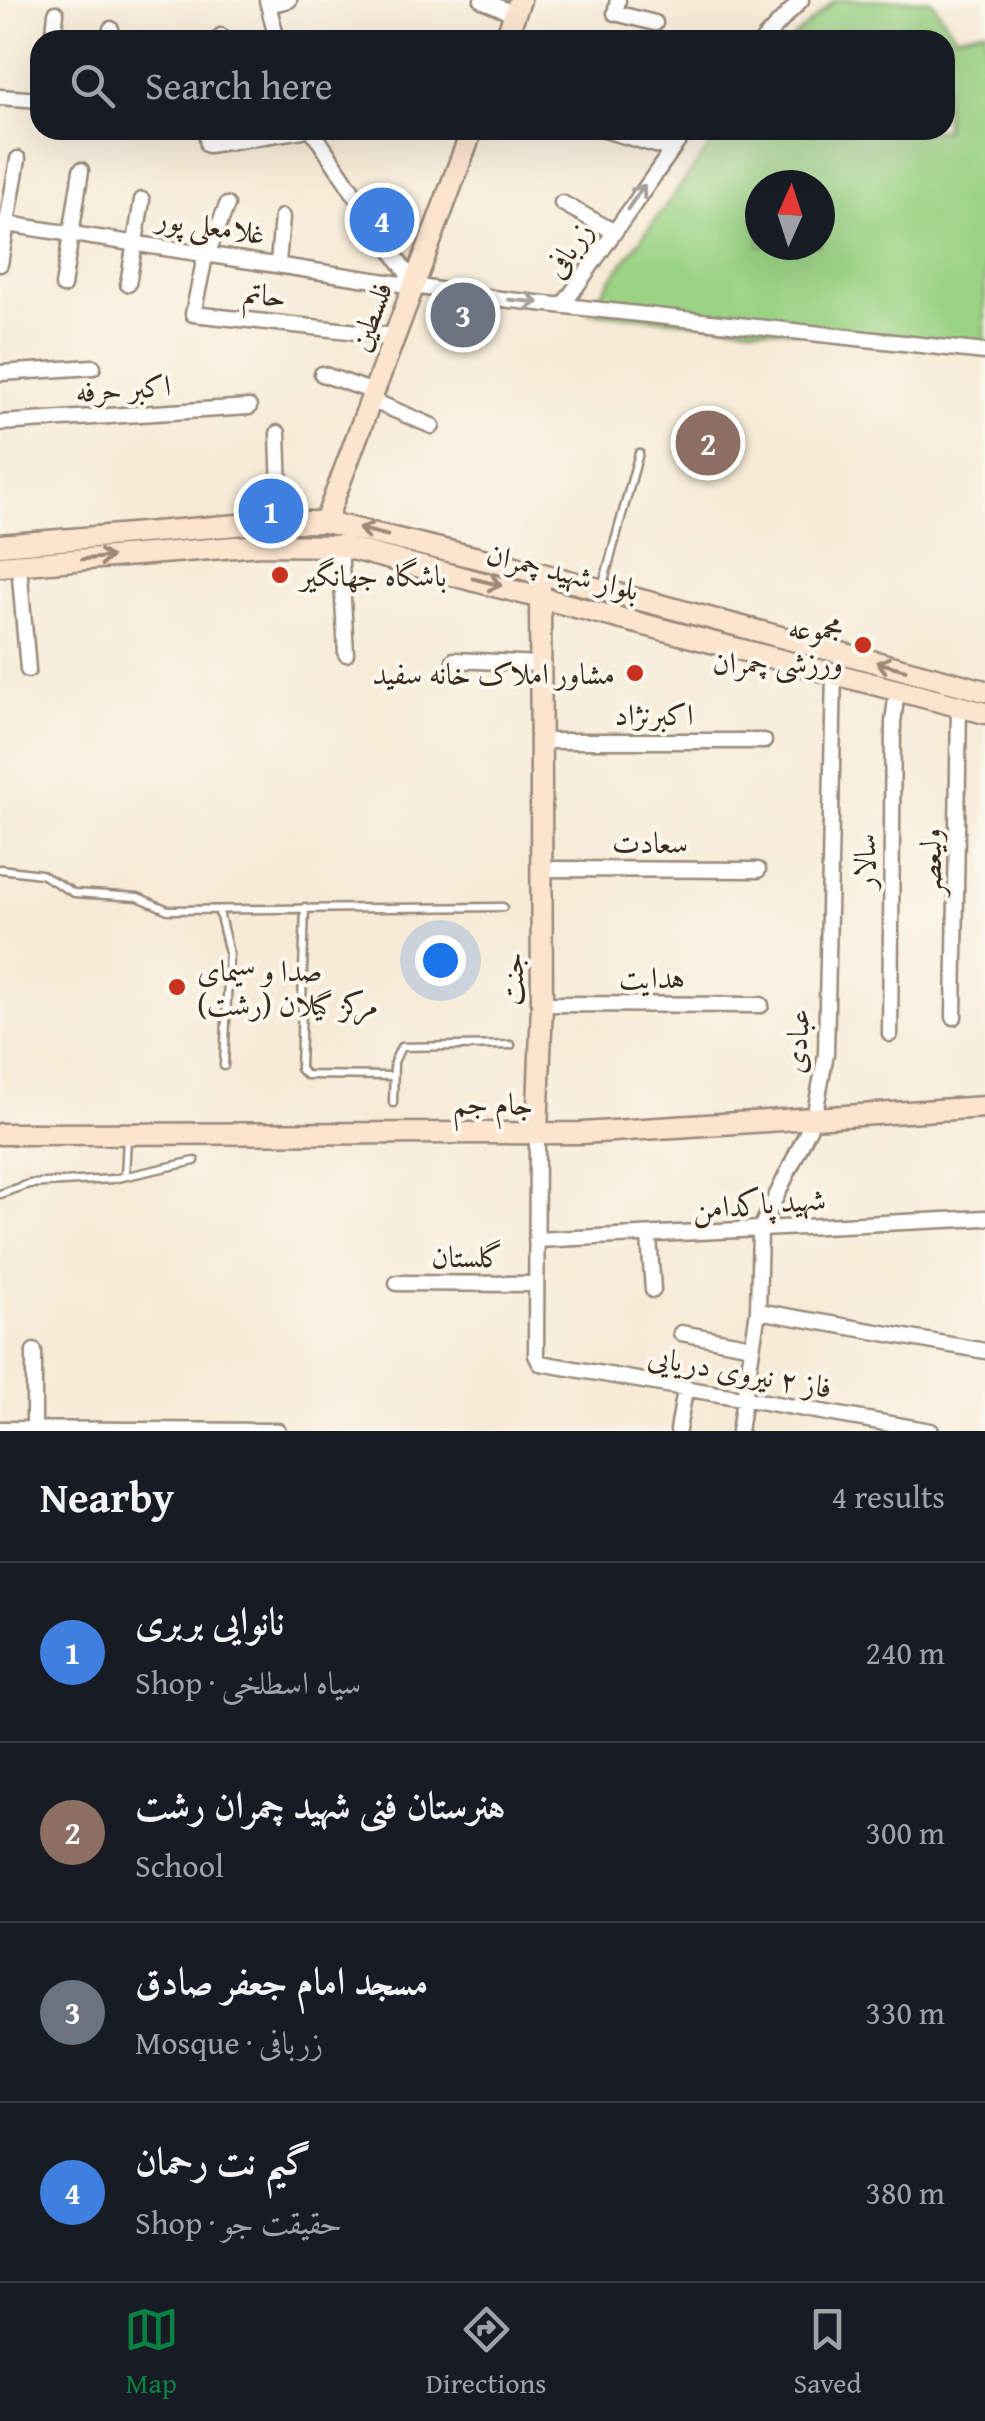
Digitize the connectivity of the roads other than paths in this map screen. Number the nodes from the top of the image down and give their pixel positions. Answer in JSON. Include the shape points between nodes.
{"nodes":[{"id":1,"x":289,"y":0,"type":"edge"},
{"id":2,"x":482,"y":0,"type":"edge"},
{"id":3,"x":801,"y":0,"type":"edge"},
{"id":4,"x":268,"y":2,"type":"edge"},
{"id":5,"x":616,"y":6,"type":"edge"},
{"id":6,"x":518,"y":7,"type":"edge"},
{"id":7,"x":56,"y":13,"type":"dead end"},
{"id":8,"x":655,"y":23,"type":"dead end"},
{"id":9,"x":54,"y":30,"type":"edge"},
{"id":10,"x":275,"y":30,"type":"edge"},
{"id":11,"x":772,"y":30,"type":"edge"},
{"id":12,"x":0,"y":96,"type":"edge"},
{"id":13,"x":30,"y":99,"type":"edge"},
{"id":14,"x":319,"y":140,"type":"edge"},
{"id":15,"x":468,"y":140,"type":"edge"},
{"id":16,"x":636,"y":140,"type":"edge"},
{"id":17,"x":678,"y":140,"type":"edge"},
{"id":18,"x":669,"y":150,"type":"junction"},
{"id":19,"x":18,"y":160,"type":"dead end"},
{"id":20,"x":81,"y":170,"type":"dead end"},
{"id":21,"x":142,"y":200,"type":"dead end"},
{"id":22,"x":562,"y":203,"type":"dead end"},
{"id":23,"x":227,"y":205,"type":"dead end"},
{"id":24,"x":282,"y":217,"type":"dead end"},
{"id":25,"x":3,"y":223,"type":"edge"},
{"id":26,"x":612,"y":231,"type":"junction"},
{"id":27,"x":71,"y":232,"type":"junction"},
{"id":28,"x":134,"y":241,"type":"junction"},
{"id":29,"x":207,"y":252,"type":"junction"},
{"id":30,"x":278,"y":263,"type":"junction"},
{"id":31,"x":0,"y":264,"type":"edge"},
{"id":32,"x":128,"y":284,"type":"dead end"},
{"id":33,"x":414,"y":284,"type":"junction"},
{"id":34,"x":62,"y":286,"type":"dead end"},
{"id":35,"x":564,"y":304,"type":"junction"},
{"id":36,"x":395,"y":336,"type":"junction"},
{"id":37,"x":985,"y":352,"type":"edge"},
{"id":38,"x":94,"y":367,"type":"dead end"},
{"id":39,"x":0,"y":373,"type":"edge"},
{"id":40,"x":322,"y":374,"type":"dead end"},
{"id":41,"x":372,"y":396,"type":"junction"},
{"id":42,"x":249,"y":406,"type":"dead end"},
{"id":43,"x":0,"y":424,"type":"edge"},
{"id":44,"x":432,"y":426,"type":"dead end"},
{"id":45,"x":278,"y":432,"type":"dead end"},
{"id":46,"x":639,"y":452,"type":"dead end"},
{"id":47,"x":281,"y":522,"type":"junction"},
{"id":48,"x":325,"y":522,"type":"junction"},
{"id":49,"x":0,"y":544,"type":"edge"},
{"id":50,"x":340,"y":546,"type":"junction"},
{"id":51,"x":10,"y":565,"type":"edge"},
{"id":52,"x":542,"y":574,"type":"junction"},
{"id":53,"x":538,"y":595,"type":"junction"},
{"id":54,"x":608,"y":598,"type":"junction"},
{"id":55,"x":346,"y":654,"type":"dead end"},
{"id":56,"x":454,"y":660,"type":"dead end"},
{"id":57,"x":541,"y":664,"type":"junction"},
{"id":58,"x":28,"y":670,"type":"dead end"},
{"id":59,"x":834,"y":673,"type":"junction"},
{"id":60,"x":897,"y":690,"type":"junction"},
{"id":61,"x":969,"y":694,"type":"edge"},
{"id":62,"x":985,"y":713,"type":"edge"},
{"id":63,"x":543,"y":741,"type":"junction"},
{"id":64,"x":764,"y":742,"type":"dead end"},
{"id":65,"x":0,"y":869,"type":"edge"},
{"id":66,"x":543,"y":870,"type":"junction"},
{"id":67,"x":758,"y":870,"type":"dead end"},
{"id":68,"x":503,"y":907,"type":"dead end"},
{"id":69,"x":305,"y":908,"type":"junction"},
{"id":70,"x":218,"y":912,"type":"junction"},
{"id":71,"x":542,"y":1004,"type":"junction"},
{"id":72,"x":761,"y":1005,"type":"dead end"},
{"id":73,"x":954,"y":1018,"type":"dead end"},
{"id":74,"x":890,"y":1034,"type":"dead end"},
{"id":75,"x":511,"y":1045,"type":"dead end"},
{"id":76,"x":224,"y":1066,"type":"dead end"},
{"id":77,"x":394,"y":1076,"type":"junction"},
{"id":78,"x":394,"y":1103,"type":"dead end"},
{"id":79,"x":985,"y":1107,"type":"edge"},
{"id":80,"x":814,"y":1118,"type":"junction"},
{"id":81,"x":536,"y":1133,"type":"junction"},
{"id":82,"x":0,"y":1134,"type":"edge"},
{"id":83,"x":127,"y":1134,"type":"junction"},
{"id":84,"x":194,"y":1160,"type":"dead end"},
{"id":85,"x":125,"y":1176,"type":"junction"},
{"id":86,"x":0,"y":1194,"type":"edge"},
{"id":87,"x":985,"y":1218,"type":"edge"},
{"id":88,"x":760,"y":1230,"type":"junction"},
{"id":89,"x":649,"y":1238,"type":"junction"},
{"id":90,"x":536,"y":1240,"type":"junction"},
{"id":91,"x":397,"y":1283,"type":"dead end"},
{"id":92,"x":536,"y":1284,"type":"junction"},
{"id":93,"x":653,"y":1290,"type":"dead end"},
{"id":94,"x":758,"y":1311,"type":"junction"},
{"id":95,"x":680,"y":1333,"type":"dead end"},
{"id":96,"x":752,"y":1346,"type":"junction"},
{"id":97,"x":34,"y":1350,"type":"dead end"},
{"id":98,"x":985,"y":1352,"type":"edge"},
{"id":99,"x":540,"y":1363,"type":"joint"},
{"id":100,"x":684,"y":1390,"type":"junction"},
{"id":101,"x":743,"y":1400,"type":"junction"},
{"id":102,"x":0,"y":1430,"type":"edge"},
{"id":103,"x":34,"y":1430,"type":"edge"},
{"id":104,"x":678,"y":1430,"type":"edge"},
{"id":105,"x":278,"y":1431,"type":"edge"},
{"id":106,"x":739,"y":1431,"type":"edge"},
{"id":107,"x":931,"y":1431,"type":"edge"}],
"edges":[{"from":1,"to":4,"type":"street"},
{"from":2,"to":6,"type":"street"},
{"from":3,"to":11,"type":"street"},
{"from":4,"to":10,"type":"street"},
{"from":5,"to":8,"type":"street"},
{"from":7,"to":9,"type":"street"},
{"from":12,"to":13,"type":"street"},
{"from":14,"to":33,"type":"street"},
{"from":15,"to":33,"type":"main road","name":"فلسطین"},
{"from":16,"to":18,"type":"street"},
{"from":17,"to":18,"type":"street","name":"زربافی"},
{"from":26,"to":18,"type":"street","name":"زربافی","one_way":true},
{"from":19,"to":25,"type":"street"},
{"from":20,"to":27,"type":"street"},
{"from":21,"to":28,"type":"street"},
{"from":22,"to":26,"type":"street"},
{"from":23,"to":29,"type":"street"},
{"from":24,"to":30,"type":"street"},
{"from":25,"to":27,"type":"street","name":"غلامعلی پور"},
{"from":25,"to":31,"type":"street"},
{"from":26,"to":35,"type":"street","name":"زربافی"},
{"from":27,"to":28,"type":"street","name":"غلامعلی پور"},
{"from":27,"to":34,"type":"street"},
{"from":28,"to":29,"type":"street","name":"غلامعلی پور"},
{"from":28,"to":32,"type":"street"},
{"from":29,"to":30,"type":"street","name":"غلامعلی پور"},
{"from":29,"to":36,"type":"street","name":"حاتم","via":[[192,314]]},
{"from":30,"to":33,"type":"street","name":"غلامعلی پور"},
{"from":33,"to":35,"type":"street","name":"زربافی","one_way":true},
{"from":33,"to":36,"type":"main road","name":"فلسطین"},
{"from":35,"to":37,"type":"street"},
{"from":36,"to":41,"type":"main road","name":"فلسطین"},
{"from":38,"to":39,"type":"street"},
{"from":40,"to":41,"type":"street"},
{"from":41,"to":44,"type":"street"},
{"from":41,"to":48,"type":"main road","name":"فلسطین"},
{"from":42,"to":43,"type":"street","name":"اکبر حرفه"},
{"from":45,"to":47,"type":"street"},
{"from":46,"to":54,"type":"lane"},
{"from":47,"to":48,"type":"main road","name":"بلوار شهید چمران"},
{"from":47,"to":49,"type":"main road","name":"بلوار شهید چمران"},
{"from":52,"to":48,"type":"main road","name":"بلوار شهید چمران","one_way":true},
{"from":51,"to":50,"type":"main road","name":"بلوار شهید چمران","one_way":true,"via":[[260,545]]},
{"from":50,"to":53,"type":"main road","name":"بلوار شهید چمران","one_way":true},
{"from":50,"to":55,"type":"street"},
{"from":51,"to":58,"type":"street"},
{"from":52,"to":53,"type":"main road","name":"جنت"},
{"from":52,"to":54,"type":"main road","name":"بلوار شهید چمران"},
{"from":53,"to":54,"type":"main road","name":"بلوار شهید چمران"},
{"from":53,"to":57,"type":"main road","name":"جنت"},
{"from":54,"to":59,"type":"main road","name":"بلوار شهید چمران"},
{"from":61,"to":54,"type":"main road","name":"بلوار شهید چمران","one_way":true},
{"from":56,"to":57,"type":"street"},
{"from":57,"to":63,"type":"main road","name":"جنت"},
{"from":59,"to":60,"type":"main road","name":"بلوار شهید چمران"},
{"from":59,"to":80,"type":"street","name":"عبادی","via":[[826,1054]]},
{"from":60,"to":61,"type":"main road","name":"بلوار شهید چمران"},
{"from":60,"to":74,"type":"street","name":"سالار"},
{"from":61,"to":62,"type":"main road","name":"بلوار شهید چمران"},
{"from":61,"to":73,"type":"street","name":"ولیعصر"},
{"from":63,"to":64,"type":"street","name":"اکبرنژاد"},
{"from":63,"to":66,"type":"main road","name":"جنت"},
{"from":65,"to":70,"type":"lane","via":[[41,874],[90,896]]},
{"from":66,"to":67,"type":"street","name":"سعادت"},
{"from":66,"to":71,"type":"main road","name":"جنت"},
{"from":68,"to":69,"type":"lane"},
{"from":69,"to":70,"type":"lane"},
{"from":69,"to":77,"type":"lane","via":[[300,1069],[306,1075]]},
{"from":70,"to":76,"type":"lane","via":[[229,953]]},
{"from":71,"to":72,"type":"street","name":"هدایت"},
{"from":71,"to":81,"type":"main road","name":"جنت"},
{"from":75,"to":77,"type":"lane","via":[[408,1044],[396,1053]]},
{"from":77,"to":78,"type":"lane"},
{"from":79,"to":80,"type":"main road","name":"جام جم"},
{"from":80,"to":81,"type":"main road","name":"جام جم"},
{"from":80,"to":88,"type":"street","name":"عبادی"},
{"from":81,"to":83,"type":"main road","name":"جام جم"},
{"from":81,"to":90,"type":"street","name":"جنت"},
{"from":82,"to":83,"type":"main road","name":"جام جم"},
{"from":83,"to":85,"type":"lane"},
{"from":84,"to":85,"type":"lane"},
{"from":85,"to":86,"type":"lane","via":[[29,1184]]},
{"from":87,"to":88,"type":"street","name":"شهید پاکدامن"},
{"from":88,"to":89,"type":"street","name":"شهید پاکدامن"},
{"from":88,"to":94,"type":"street","name":"عبادی"},
{"from":89,"to":90,"type":"street","name":"شهید پاکدامن"},
{"from":89,"to":93,"type":"street"},
{"from":90,"to":92,"type":"street","name":"جنت"},
{"from":91,"to":92,"type":"street","name":"گلستان"},
{"from":92,"to":99,"type":"street","name":"جنت"},
{"from":94,"to":96,"type":"street","name":"عبادی"},
{"from":94,"to":98,"type":"street"},
{"from":95,"to":96,"type":"street"},
{"from":96,"to":101,"type":"street","name":"عبادی"},
{"from":97,"to":103,"type":"street"},
{"from":99,"to":100,"type":"street","name":"فاز ۲ نیروی دریایی"},
{"from":100,"to":101,"type":"street","name":"فاز ۲ نیروی دریایی"},
{"from":100,"to":104,"type":"street"},
{"from":101,"to":106,"type":"street","name":"عبادی"},
{"from":101,"to":107,"type":"street","name":"فاز ۲ نیروی دریایی"},
{"from":102,"to":103,"type":"street"},
{"from":103,"to":105,"type":"street"}]}
